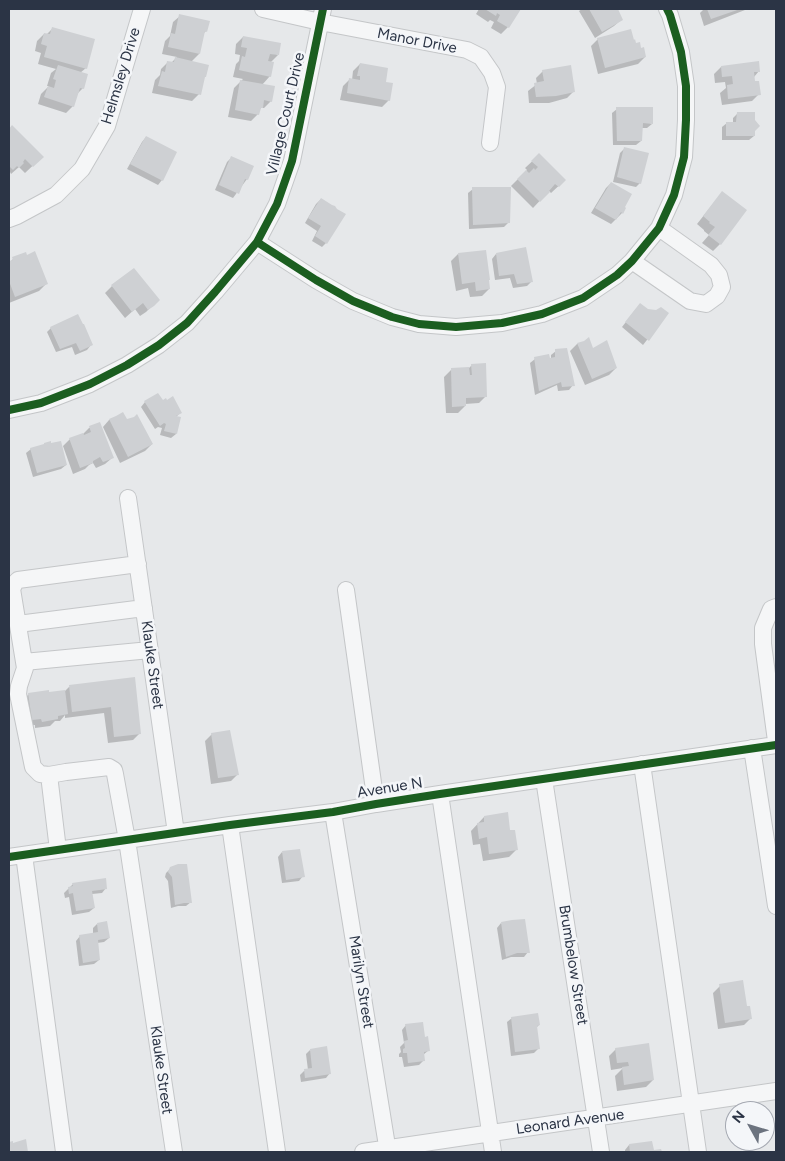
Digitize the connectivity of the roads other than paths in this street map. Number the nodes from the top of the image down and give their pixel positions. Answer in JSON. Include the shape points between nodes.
{"nodes":[{"id":1,"x":142,"y":9,"type":"edge"},
{"id":2,"x":263,"y":9,"type":"edge"},
{"id":3,"x":667,"y":9,"type":"edge"},
{"id":4,"x":322,"y":15,"type":"edge"},
{"id":5,"x":490,"y":143,"type":"dead end"},
{"id":6,"x":9,"y":219,"type":"edge"},
{"id":7,"x":659,"y":228,"type":"junction"},
{"id":8,"x":257,"y":242,"type":"junction"},
{"id":9,"x":632,"y":261,"type":"junction"},
{"id":10,"x":9,"y":410,"type":"edge"},
{"id":11,"x":128,"y":498,"type":"dead end"},
{"id":12,"x":138,"y":564,"type":"junction"},
{"id":13,"x":346,"y":590,"type":"dead end"},
{"id":14,"x":776,"y":607,"type":"edge"},
{"id":15,"x":144,"y":608,"type":"junction"},
{"id":16,"x":18,"y":624,"type":"junction"},
{"id":17,"x":150,"y":650,"type":"junction"},
{"id":18,"x":24,"y":662,"type":"junction"},
{"id":19,"x":776,"y":743,"type":"edge"},
{"id":20,"x":752,"y":748,"type":"junction"},
{"id":21,"x":642,"y":764,"type":"junction"},
{"id":22,"x":49,"y":775,"type":"junction"},
{"id":23,"x":544,"y":779,"type":"junction"},
{"id":24,"x":440,"y":794,"type":"junction"},
{"id":25,"x":376,"y":804,"type":"junction"},
{"id":26,"x":333,"y":812,"type":"junction"},
{"id":27,"x":230,"y":825,"type":"junction"},
{"id":28,"x":176,"y":833,"type":"junction"},
{"id":29,"x":127,"y":840,"type":"junction"},
{"id":30,"x":58,"y":850,"type":"junction"},
{"id":31,"x":16,"y":856,"type":"edge"},
{"id":32,"x":776,"y":906,"type":"edge"},
{"id":33,"x":776,"y":1091,"type":"edge"},
{"id":34,"x":691,"y":1104,"type":"junction"},
{"id":35,"x":596,"y":1118,"type":"junction"},
{"id":36,"x":491,"y":1133,"type":"junction"},
{"id":37,"x":388,"y":1150,"type":"edge"},
{"id":38,"x":64,"y":1152,"type":"edge"},
{"id":39,"x":174,"y":1152,"type":"edge"},
{"id":40,"x":277,"y":1152,"type":"edge"},
{"id":41,"x":363,"y":1152,"type":"edge"},
{"id":42,"x":493,"y":1152,"type":"edge"},
{"id":43,"x":601,"y":1152,"type":"edge"},
{"id":44,"x":698,"y":1152,"type":"edge"}],
"edges":[{"from":1,"to":6,"type":"street","name":"Helmsley Drive","via":[[108,126],[82,169],[56,195]]},
{"from":2,"to":4,"type":"street","name":"Manor Drive"},
{"from":3,"to":7,"type":"street","via":[[681,52],[686,120],[684,157],[674,195]]},
{"from":4,"to":5,"type":"street","name":"Manor Drive","via":[[467,50],[481,57],[497,87]]},
{"from":4,"to":8,"type":"street","name":"Village Court Drive","via":[[292,160],[277,204]]},
{"from":7,"to":9,"type":"street"},
{"from":7,"to":9,"type":"street","via":[[720,275],[722,287],[717,296],[706,304],[690,301]]},
{"from":8,"to":9,"type":"street","via":[[361,304],[419,324],[456,327],[502,323],[542,314],[583,298],[618,275]]},
{"from":8,"to":10,"type":"street","name":"Village Court Drive","via":[[187,323],[159,345],[90,384],[41,403]]},
{"from":11,"to":12,"type":"street","name":"Klauke Street"},
{"from":12,"to":15,"type":"street","name":"Klauke Street"},
{"from":12,"to":16,"type":"street","via":[[18,580],[12,589]]},
{"from":13,"to":25,"type":"street"},
{"from":14,"to":19,"type":"street","via":[[771,609],[763,628]]},
{"from":15,"to":16,"type":"street"},
{"from":15,"to":17,"type":"street","name":"Klauke Street"},
{"from":16,"to":18,"type":"street"},
{"from":17,"to":18,"type":"street"},
{"from":17,"to":28,"type":"street","name":"Klauke Street"},
{"from":18,"to":22,"type":"street","via":[[18,694],[33,766],[40,774]]},
{"from":19,"to":20,"type":"street","name":"Avenue N"},
{"from":20,"to":21,"type":"street","name":"Avenue N"},
{"from":20,"to":32,"type":"street"},
{"from":21,"to":23,"type":"street","name":"Avenue N"},
{"from":21,"to":34,"type":"street"},
{"from":22,"to":29,"type":"street","name":"Klauke Street","via":[[109,767],[114,770]]},
{"from":22,"to":30,"type":"street"},
{"from":23,"to":24,"type":"street","name":"Avenue N"},
{"from":23,"to":35,"type":"street","name":"Brumbelow Street"},
{"from":24,"to":25,"type":"street","name":"Avenue N"},
{"from":24,"to":36,"type":"street"},
{"from":25,"to":26,"type":"street","name":"Avenue N"},
{"from":26,"to":27,"type":"street","name":"Avenue N"},
{"from":26,"to":37,"type":"street","name":"Marilyn Street"},
{"from":27,"to":28,"type":"street","name":"Avenue N"},
{"from":27,"to":40,"type":"street"},
{"from":28,"to":29,"type":"street","name":"Avenue N"},
{"from":29,"to":30,"type":"street","name":"Avenue N"},
{"from":29,"to":39,"type":"street","name":"Klauke Street"},
{"from":30,"to":31,"type":"street","name":"Avenue N"},
{"from":31,"to":38,"type":"street"},
{"from":33,"to":34,"type":"street","name":"Leonard Avenue"},
{"from":34,"to":35,"type":"street","name":"Leonard Avenue"},
{"from":34,"to":44,"type":"street"},
{"from":35,"to":36,"type":"street","name":"Leonard Avenue"},
{"from":35,"to":43,"type":"street","name":"Brumbelow Street"},
{"from":36,"to":37,"type":"street","name":"Leonard Avenue"},
{"from":36,"to":42,"type":"street"},
{"from":37,"to":41,"type":"street","name":"Leonard Avenue"}]}
